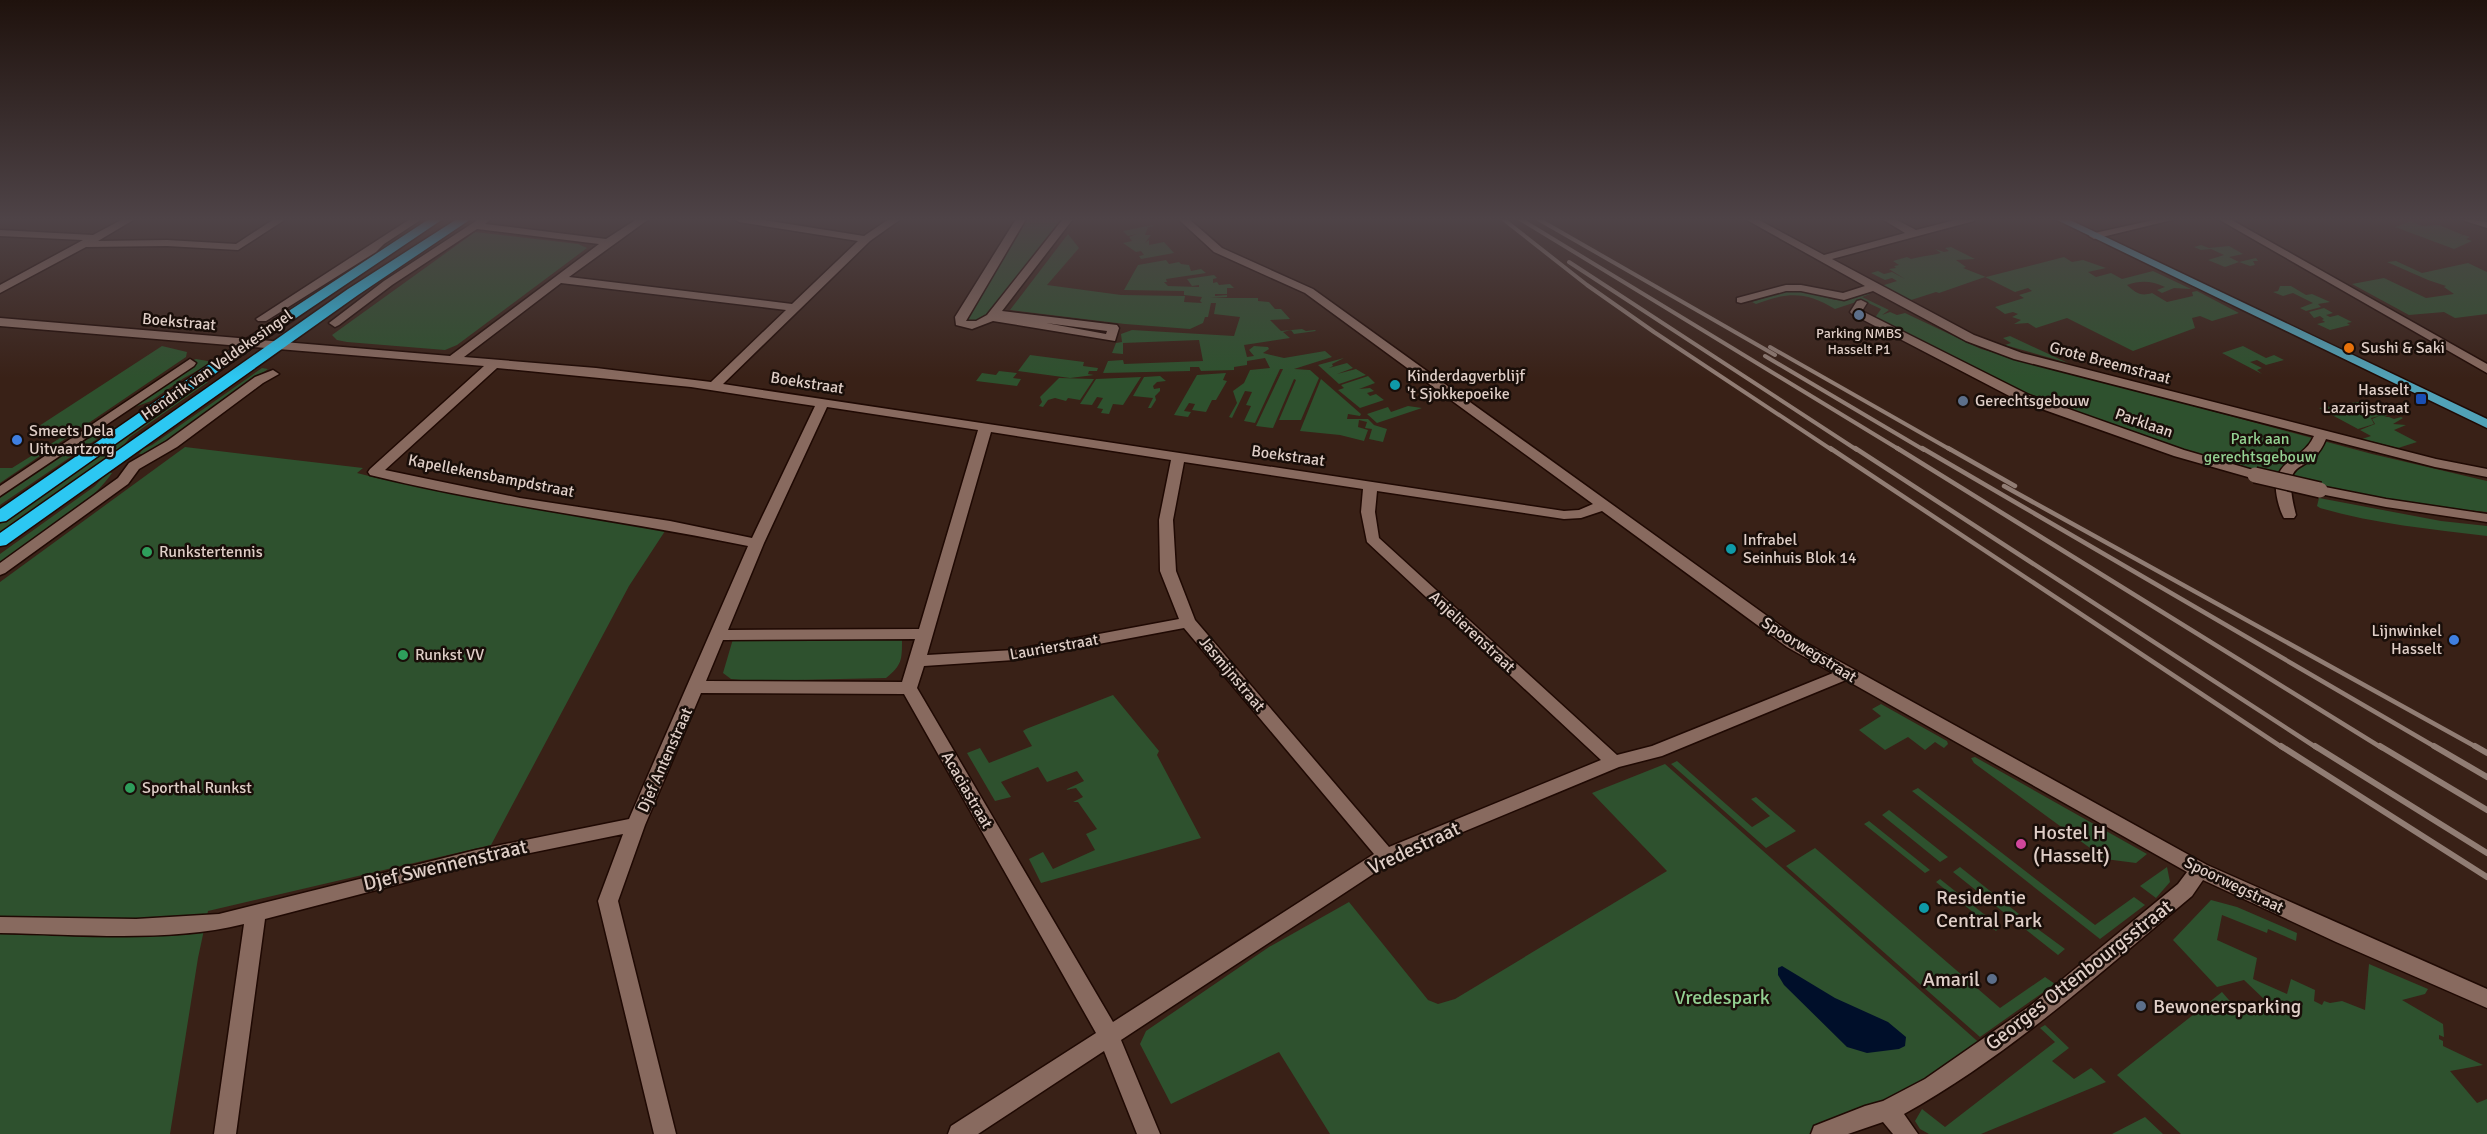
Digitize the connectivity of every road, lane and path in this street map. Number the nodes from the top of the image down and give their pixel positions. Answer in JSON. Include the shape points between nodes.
{"nodes":[{"id":1,"x":33,"y":272,"type":"edge"},
{"id":2,"x":344,"y":272,"type":"edge"},
{"id":3,"x":350,"y":272,"type":"edge"},
{"id":4,"x":387,"y":272,"type":"edge"},
{"id":5,"x":403,"y":272,"type":"edge"},
{"id":6,"x":568,"y":272,"type":"edge"},
{"id":7,"x":832,"y":272,"type":"edge"},
{"id":8,"x":989,"y":272,"type":"edge"},
{"id":9,"x":1027,"y":272,"type":"edge"},
{"id":10,"x":1267,"y":272,"type":"edge"},
{"id":11,"x":1845,"y":272,"type":"edge"},
{"id":12,"x":2172,"y":272,"type":"edge"},
{"id":13,"x":2316,"y":272,"type":"edge"},
{"id":14,"x":558,"y":279,"type":"junction"},
{"id":15,"x":388,"y":283,"type":"junction"},
{"id":16,"x":1874,"y":287,"type":"junction"},
{"id":17,"x":0,"y":290,"type":"edge"},
{"id":18,"x":353,"y":292,"type":"junction"},
{"id":19,"x":1741,"y":300,"type":"dead end"},
{"id":20,"x":1861,"y":303,"type":"dead end"},
{"id":21,"x":795,"y":308,"type":"junction"},
{"id":22,"x":993,"y":315,"type":"junction"},
{"id":23,"x":262,"y":319,"type":"dead end"},
{"id":24,"x":0,"y":322,"type":"edge"},
{"id":25,"x":335,"y":323,"type":"dead end"},
{"id":26,"x":248,"y":344,"type":"junction"},
{"id":27,"x":277,"y":347,"type":"junction"},
{"id":28,"x":451,"y":361,"type":"junction"},
{"id":29,"x":190,"y":363,"type":"dead end"},
{"id":30,"x":493,"y":365,"type":"junction"},
{"id":31,"x":2487,"y":369,"type":"edge"},
{"id":32,"x":273,"y":374,"type":"dead end"},
{"id":33,"x":714,"y":386,"type":"junction"},
{"id":34,"x":823,"y":402,"type":"junction"},
{"id":35,"x":166,"y":403,"type":"junction"},
{"id":36,"x":100,"y":424,"type":"junction"},
{"id":37,"x":2487,"y":424,"type":"edge"},
{"id":38,"x":986,"y":427,"type":"junction"},
{"id":39,"x":2321,"y":434,"type":"junction"},
{"id":40,"x":131,"y":449,"type":"junction"},
{"id":41,"x":1178,"y":456,"type":"junction"},
{"id":42,"x":134,"y":466,"type":"junction"},
{"id":43,"x":2487,"y":473,"type":"edge"},
{"id":44,"x":1370,"y":484,"type":"junction"},
{"id":45,"x":0,"y":492,"type":"edge"},
{"id":46,"x":1603,"y":505,"type":"junction"},
{"id":47,"x":2289,"y":515,"type":"dead end"},
{"id":48,"x":0,"y":517,"type":"edge"},
{"id":49,"x":2487,"y":518,"type":"edge"},
{"id":50,"x":0,"y":541,"type":"edge"},
{"id":51,"x":757,"y":543,"type":"junction"},
{"id":52,"x":0,"y":570,"type":"edge"},
{"id":53,"x":1188,"y":622,"type":"junction"},
{"id":54,"x":926,"y":634,"type":"junction"},
{"id":55,"x":718,"y":635,"type":"junction"},
{"id":56,"x":918,"y":661,"type":"junction"},
{"id":57,"x":1845,"y":674,"type":"junction"},
{"id":58,"x":697,"y":687,"type":"junction"},
{"id":59,"x":909,"y":688,"type":"junction"},
{"id":60,"x":1614,"y":762,"type":"junction"},
{"id":61,"x":636,"y":825,"type":"junction"},
{"id":62,"x":1386,"y":856,"type":"junction"},
{"id":63,"x":2200,"y":870,"type":"junction"},
{"id":64,"x":256,"y":911,"type":"junction"},
{"id":65,"x":0,"y":925,"type":"edge"},
{"id":66,"x":2487,"y":999,"type":"edge"},
{"id":67,"x":1109,"y":1036,"type":"junction"},
{"id":68,"x":1887,"y":1111,"type":"junction"},
{"id":69,"x":225,"y":1134,"type":"edge"},
{"id":70,"x":665,"y":1134,"type":"edge"},
{"id":71,"x":959,"y":1134,"type":"edge"},
{"id":72,"x":1149,"y":1134,"type":"edge"},
{"id":73,"x":1822,"y":1134,"type":"edge"},
{"id":74,"x":1906,"y":1134,"type":"edge"}],
"edges":[{"from":1,"to":17,"type":"street"},
{"from":2,"to":23,"type":"street","name":"Hendrik van Veldekesingel"},
{"from":3,"to":26,"type":"highway","name":"Hendrik van Veldekesingel"},
{"from":4,"to":18,"type":"highway","name":"Hendrik van Veldekesingel"},
{"from":5,"to":15,"type":"street","name":"Hendrik van Veldekesingel"},
{"from":6,"to":14,"type":"street"},
{"from":7,"to":21,"type":"street"},
{"from":8,"to":22,"type":"street","via":[[960,323],[975,325]]},
{"from":9,"to":22,"type":"street"},
{"from":10,"to":46,"type":"street","name":"Spoorwegstraat","via":[[1309,291]]},
{"from":11,"to":16,"type":"street","name":"Grote Breemstraat"},
{"from":12,"to":37,"type":"main road"},
{"from":13,"to":31,"type":"street"},
{"from":14,"to":21,"type":"street"},
{"from":14,"to":28,"type":"street"},
{"from":15,"to":18,"type":"street","name":"Hendrik van Veldekesingel"},
{"from":15,"to":25,"type":"street","name":"Hendrik van Veldekesingel"},
{"from":16,"to":19,"type":"street","via":[[1844,297],[1785,288]]},
{"from":16,"to":39,"type":"street","name":"Grote Breemstraat","via":[[1970,338],[2018,356]]},
{"from":18,"to":27,"type":"highway","name":"Hendrik van Veldekesingel"},
{"from":20,"to":49,"type":"street","name":"Parklaan","bridge":true,"via":[[1856,312],[2024,398],[2179,453],[2320,490]]},
{"from":21,"to":33,"type":"street"},
{"from":22,"to":22,"type":"street","via":[[1111,338],[1113,328]]},
{"from":24,"to":26,"type":"street","name":"Boekstraat"},
{"from":26,"to":27,"type":"street","name":"Boekstraat"},
{"from":26,"to":35,"type":"highway","name":"Hendrik van Veldekesingel"},
{"from":27,"to":28,"type":"street","name":"Boekstraat"},
{"from":27,"to":40,"type":"highway","name":"Hendrik van Veldekesingel"},
{"from":28,"to":30,"type":"street","name":"Boekstraat"},
{"from":29,"to":36,"type":"street","name":"Hendrik van Veldekesingel"},
{"from":30,"to":33,"type":"street","name":"Boekstraat"},
{"from":30,"to":51,"type":"street","name":"Kapellekensbampdstraat","via":[[375,472]]},
{"from":32,"to":42,"type":"street"},
{"from":33,"to":34,"type":"street","name":"Boekstraat"},
{"from":34,"to":38,"type":"street","name":"Boekstraat"},
{"from":34,"to":51,"type":"street","name":"Djef Antenstraat"},
{"from":35,"to":36,"type":"street","name":"Hendrik van Veldekesingel"},
{"from":35,"to":48,"type":"highway","name":"Hendrik van Veldekesingel"},
{"from":36,"to":45,"type":"street","name":"Hendrik van Veldekesingel"},
{"from":38,"to":41,"type":"street","name":"Boekstraat"},
{"from":38,"to":54,"type":"street"},
{"from":39,"to":43,"type":"street","name":"Grote Breemstraat","via":[[2435,464]]},
{"from":39,"to":47,"type":"street","via":[[2312,452],[2291,464],[2283,476],[2281,490]]},
{"from":40,"to":42,"type":"street"},
{"from":40,"to":50,"type":"highway","name":"Hendrik van Veldekesingel"},
{"from":41,"to":44,"type":"street","name":"Boekstraat"},
{"from":41,"to":53,"type":"street","name":"Jasmijnstraat","via":[[1166,520],[1168,571]]},
{"from":42,"to":52,"type":"street","via":[[123,481]]},
{"from":44,"to":46,"type":"street","name":"Boekstraat","via":[[1564,515],[1581,514]]},
{"from":44,"to":60,"type":"street","name":"Anjelierenstraat","via":[[1368,512],[1372,539]]},
{"from":46,"to":57,"type":"street","name":"Spoorwegstraat","via":[[1793,644]]},
{"from":51,"to":55,"type":"street","name":"Djef Antenstraat"},
{"from":53,"to":56,"type":"street","name":"Laurierstraat","via":[[1014,655]]},
{"from":53,"to":62,"type":"street","name":"Jasmijnstraat"},
{"from":54,"to":55,"type":"street"},
{"from":54,"to":56,"type":"street"},
{"from":55,"to":58,"type":"street","name":"Djef Antenstraat"},
{"from":56,"to":59,"type":"street"},
{"from":57,"to":60,"type":"street","name":"Vredestraat","via":[[1656,751]]},
{"from":57,"to":63,"type":"street","name":"Spoorwegstraat"},
{"from":58,"to":59,"type":"street"},
{"from":58,"to":61,"type":"street","name":"Djef Antenstraat"},
{"from":59,"to":67,"type":"street","name":"Acaciastraat"},
{"from":60,"to":62,"type":"street","name":"Vredestraat"},
{"from":61,"to":64,"type":"street","name":"Djef Swennenstraat","via":[[476,857]]},
{"from":61,"to":70,"type":"street","name":"Djef Antenstraat","via":[[608,901]]},
{"from":62,"to":67,"type":"street","name":"Vredestraat"},
{"from":63,"to":66,"type":"street","name":"Spoorwegstraat"},
{"from":63,"to":68,"type":"street","name":"Georges Ottenbourgsstraat","via":[[2185,891],[2037,1013],[1933,1086]]},
{"from":64,"to":65,"type":"street","name":"Djef Swennenstraat","via":[[219,922],[136,927]]},
{"from":64,"to":69,"type":"street"},
{"from":67,"to":71,"type":"street","name":"Vredestraat"},
{"from":67,"to":72,"type":"street","name":"Acaciastraat"},
{"from":68,"to":73,"type":"street","name":"Georges Ottenbourgsstraat"},
{"from":68,"to":74,"type":"street"}]}
